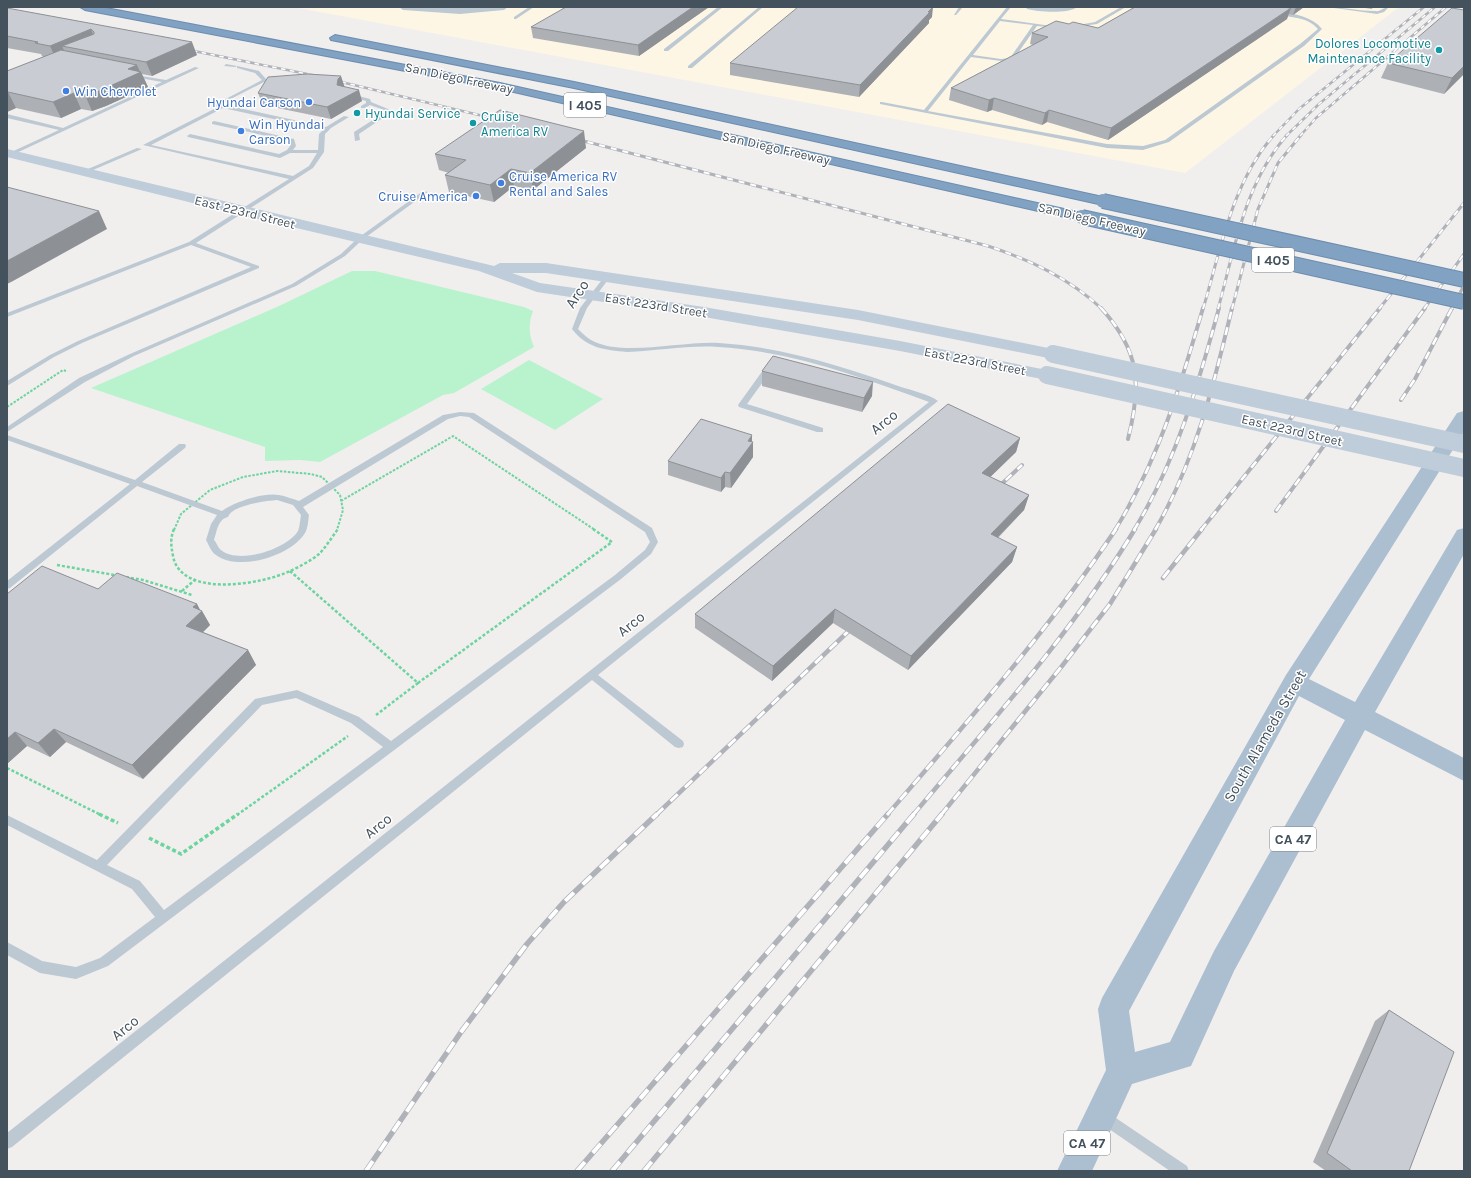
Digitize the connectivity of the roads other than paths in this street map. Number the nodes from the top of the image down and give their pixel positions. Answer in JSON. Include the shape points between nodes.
{"nodes":[{"id":1,"x":85,"y":7,"type":"edge"},
{"id":2,"x":114,"y":7,"type":"edge"},
{"id":3,"x":132,"y":7,"type":"edge"},
{"id":4,"x":402,"y":7,"type":"edge"},
{"id":5,"x":504,"y":7,"type":"edge"},
{"id":6,"x":532,"y":7,"type":"edge"},
{"id":7,"x":721,"y":7,"type":"edge"},
{"id":8,"x":761,"y":7,"type":"edge"},
{"id":9,"x":961,"y":7,"type":"edge"},
{"id":10,"x":1009,"y":7,"type":"edge"},
{"id":11,"x":1031,"y":7,"type":"edge"},
{"id":12,"x":1072,"y":7,"type":"edge"},
{"id":13,"x":1124,"y":7,"type":"edge"},
{"id":14,"x":1329,"y":7,"type":"edge"},
{"id":15,"x":1387,"y":7,"type":"edge"},
{"id":16,"x":955,"y":14,"type":"dead end"},
{"id":17,"x":1273,"y":14,"type":"edge"},
{"id":18,"x":514,"y":18,"type":"dead end"},
{"id":19,"x":998,"y":20,"type":"junction"},
{"id":20,"x":1035,"y":25,"type":"junction"},
{"id":21,"x":1063,"y":27,"type":"edge"},
{"id":22,"x":1070,"y":27,"type":"edge"},
{"id":23,"x":327,"y":36,"type":"dead end"},
{"id":24,"x":666,"y":50,"type":"dead end"},
{"id":25,"x":970,"y":56,"type":"junction"},
{"id":26,"x":226,"y":65,"type":"dead end"},
{"id":27,"x":690,"y":67,"type":"dead end"},
{"id":28,"x":197,"y":68,"type":"dead end"},
{"id":29,"x":129,"y":74,"type":"edge"},
{"id":30,"x":265,"y":80,"type":"junction"},
{"id":31,"x":284,"y":81,"type":"edge"},
{"id":32,"x":167,"y":82,"type":"junction"},
{"id":33,"x":344,"y":93,"type":"edge"},
{"id":34,"x":369,"y":103,"type":"junction"},
{"id":35,"x":882,"y":103,"type":"dead end"},
{"id":36,"x":223,"y":106,"type":"junction"},
{"id":37,"x":363,"y":107,"type":"dead end"},
{"id":38,"x":925,"y":112,"type":"junction"},
{"id":39,"x":7,"y":116,"type":"edge"},
{"id":40,"x":346,"y":117,"type":"dead end"},
{"id":41,"x":214,"y":123,"type":"dead end"},
{"id":42,"x":63,"y":129,"type":"junction"},
{"id":43,"x":327,"y":129,"type":"junction"},
{"id":44,"x":190,"y":136,"type":"dead end"},
{"id":45,"x":357,"y":140,"type":"dead end"},
{"id":46,"x":143,"y":147,"type":"junction"},
{"id":47,"x":289,"y":151,"type":"junction"},
{"id":48,"x":322,"y":152,"type":"junction"},
{"id":49,"x":9,"y":153,"type":"edge"},
{"id":50,"x":84,"y":172,"type":"junction"},
{"id":51,"x":294,"y":178,"type":"junction"},
{"id":52,"x":425,"y":192,"type":"dead end"},
{"id":53,"x":1092,"y":208,"type":"junction"},
{"id":54,"x":241,"y":212,"type":"junction"},
{"id":55,"x":360,"y":239,"type":"junction"},
{"id":56,"x":191,"y":243,"type":"junction"},
{"id":57,"x":484,"y":268,"type":"junction"},
{"id":58,"x":607,"y":277,"type":"junction"},
{"id":59,"x":1464,"y":280,"type":"edge"},
{"id":60,"x":1464,"y":288,"type":"edge"},
{"id":61,"x":1464,"y":294,"type":"edge"},
{"id":62,"x":591,"y":295,"type":"junction"},
{"id":63,"x":1464,"y":302,"type":"edge"},
{"id":64,"x":7,"y":315,"type":"edge"},
{"id":65,"x":780,"y":354,"type":"junction"},
{"id":66,"x":7,"y":384,"type":"edge"},
{"id":67,"x":1464,"y":417,"type":"edge"},
{"id":68,"x":7,"y":430,"type":"edge"},
{"id":69,"x":820,"y":430,"type":"dead end"},
{"id":70,"x":7,"y":437,"type":"edge"},
{"id":71,"x":1464,"y":444,"type":"edge"},
{"id":72,"x":182,"y":446,"type":"dead end"},
{"id":73,"x":1464,"y":468,"type":"edge"},
{"id":74,"x":136,"y":483,"type":"junction"},
{"id":75,"x":298,"y":506,"type":"junction"},
{"id":76,"x":225,"y":515,"type":"junction"},
{"id":77,"x":1464,"y":535,"type":"edge"},
{"id":78,"x":7,"y":586,"type":"edge"},
{"id":79,"x":592,"y":675,"type":"junction"},
{"id":80,"x":1294,"y":682,"type":"junction"},
{"id":81,"x":1360,"y":716,"type":"junction"},
{"id":82,"x":679,"y":744,"type":"dead end"},
{"id":83,"x":391,"y":747,"type":"junction"},
{"id":84,"x":1464,"y":770,"type":"edge"},
{"id":85,"x":7,"y":820,"type":"edge"},
{"id":86,"x":98,"y":866,"type":"junction"},
{"id":87,"x":163,"y":918,"type":"junction"},
{"id":88,"x":7,"y":948,"type":"edge"},
{"id":89,"x":1122,"y":1071,"type":"junction"},
{"id":90,"x":1101,"y":1115,"type":"junction"},
{"id":91,"x":7,"y":1142,"type":"edge"},
{"id":92,"x":1074,"y":1171,"type":"edge"},
{"id":93,"x":1182,"y":1171,"type":"edge"}],
"edges":[{"from":1,"to":53,"type":"highway","name":"San Diego Freeway","number":"I 405","via":[[493,85]]},
{"from":2,"to":53,"type":"highway","via":[[550,90]]},
{"from":3,"to":53,"type":"highway","via":[[541,84]]},
{"from":4,"to":5,"type":"street","via":[[460,11]]},
{"from":6,"to":18,"type":"lane"},
{"from":7,"to":24,"type":"lane"},
{"from":8,"to":27,"type":"lane"},
{"from":9,"to":16,"type":"lane"},
{"from":10,"to":19,"type":"lane"},
{"from":11,"to":12,"type":"street"},
{"from":13,"to":22,"type":"lane","via":[[1096,24]]},
{"from":14,"to":15,"type":"lane","via":[[1376,13]]},
{"from":17,"to":38,"type":"lane","via":[[1309,20],[1320,29],[1302,45],[1167,141],[1143,148],[1107,146]]},
{"from":19,"to":20,"type":"lane"},
{"from":19,"to":25,"type":"lane"},
{"from":20,"to":21,"type":"lane"},
{"from":20,"to":25,"type":"lane","via":[[1011,59]]},
{"from":23,"to":53,"type":"highway","name":"San Diego Freeway","number":"I 405","via":[[574,85]]},
{"from":25,"to":38,"type":"lane"},
{"from":26,"to":30,"type":"lane","via":[[257,72]]},
{"from":28,"to":32,"type":"lane"},
{"from":29,"to":32,"type":"lane"},
{"from":30,"to":31,"type":"lane"},
{"from":30,"to":36,"type":"lane","via":[[216,105]]},
{"from":32,"to":42,"type":"lane"},
{"from":33,"to":34,"type":"lane","via":[[368,100]]},
{"from":34,"to":37,"type":"lane"},
{"from":34,"to":45,"type":"lane","via":[[390,111],[356,133]]},
{"from":35,"to":38,"type":"lane"},
{"from":36,"to":43,"type":"lane"},
{"from":36,"to":46,"type":"lane"},
{"from":39,"to":42,"type":"lane"},
{"from":40,"to":43,"type":"lane"},
{"from":41,"to":47,"type":"lane","via":[[292,140],[294,146]]},
{"from":42,"to":49,"type":"lane"},
{"from":43,"to":48,"type":"lane","via":[[322,134]]},
{"from":44,"to":47,"type":"lane","via":[[280,156]]},
{"from":46,"to":50,"type":"lane"},
{"from":46,"to":51,"type":"lane"},
{"from":47,"to":48,"type":"lane"},
{"from":48,"to":51,"type":"lane","via":[[311,168]]},
{"from":49,"to":50,"type":"main road","name":"East 223rd Street"},
{"from":50,"to":54,"type":"main road","name":"East 223rd Street"},
{"from":51,"to":54,"type":"lane"},
{"from":52,"to":55,"type":"lane"},
{"from":53,"to":59,"type":"highway","name":"San Diego Freeway","number":"I 405","bridge":true},
{"from":53,"to":60,"type":"highway"},
{"from":53,"to":61,"type":"highway"},
{"from":53,"to":63,"type":"highway","name":"San Diego Freeway","number":"I 405","bridge":true},
{"from":54,"to":55,"type":"main road","name":"East 223rd Street"},
{"from":54,"to":56,"type":"lane"},
{"from":55,"to":57,"type":"main road","name":"East 223rd Street"},
{"from":55,"to":68,"type":"lane","via":[[343,254],[294,285],[132,355],[82,380]]},
{"from":56,"to":64,"type":"lane"},
{"from":56,"to":66,"type":"lane","via":[[257,267],[80,342]]},
{"from":57,"to":58,"type":"main road","name":"East 223rd Street","via":[[546,268]]},
{"from":57,"to":62,"type":"main road","name":"East 223rd Street","via":[[537,287]]},
{"from":58,"to":62,"type":"lane","name":"Arco"},
{"from":58,"to":71,"type":"main road","name":"East 223rd Street","bridge":true,"via":[[858,315],[1053,354]]},
{"from":62,"to":65,"type":"lane","name":"Arco","via":[[578,317],[575,329],[583,338],[599,346],[625,349],[717,345]]},
{"from":62,"to":73,"type":"main road","name":"East 223rd Street","bridge":true,"via":[[900,346],[1047,375]]},
{"from":65,"to":69,"type":"lane","via":[[742,405]]},
{"from":65,"to":79,"type":"lane","name":"Arco","via":[[808,360],[934,401]]},
{"from":67,"to":80,"type":"main road","name":"South Alameda Street"},
{"from":70,"to":74,"type":"lane"},
{"from":72,"to":74,"type":"lane"},
{"from":74,"to":76,"type":"lane"},
{"from":74,"to":78,"type":"lane"},
{"from":75,"to":76,"type":"lane","via":[[296,503],[277,498],[254,500],[232,509]]},
{"from":75,"to":76,"type":"lane","via":[[305,515],[302,531],[286,546],[263,557],[238,559],[219,553],[210,540],[216,524]]},
{"from":75,"to":83,"type":"lane","via":[[446,417],[460,414],[471,416],[649,530],[654,542],[648,552],[618,577]]},
{"from":77,"to":81,"type":"main road","number":"CA 47"},
{"from":79,"to":82,"type":"lane"},
{"from":79,"to":91,"type":"lane","name":"Arco"},
{"from":80,"to":81,"type":"main road"},
{"from":80,"to":89,"type":"main road","name":"South Alameda Street","via":[[1113,1009]]},
{"from":81,"to":84,"type":"main road"},
{"from":81,"to":89,"type":"main road","number":"CA 47","via":[[1224,961],[1180,1055]]},
{"from":83,"to":86,"type":"lane","via":[[356,720],[297,694],[259,702]]},
{"from":83,"to":87,"type":"lane"},
{"from":85,"to":86,"type":"lane"},
{"from":86,"to":87,"type":"lane","via":[[136,885]]},
{"from":87,"to":88,"type":"lane","via":[[104,962],[76,973],[40,967]]},
{"from":89,"to":90,"type":"main road","number":"CA 47"},
{"from":90,"to":92,"type":"main road","number":"CA 47"},
{"from":90,"to":93,"type":"lane"}]}
